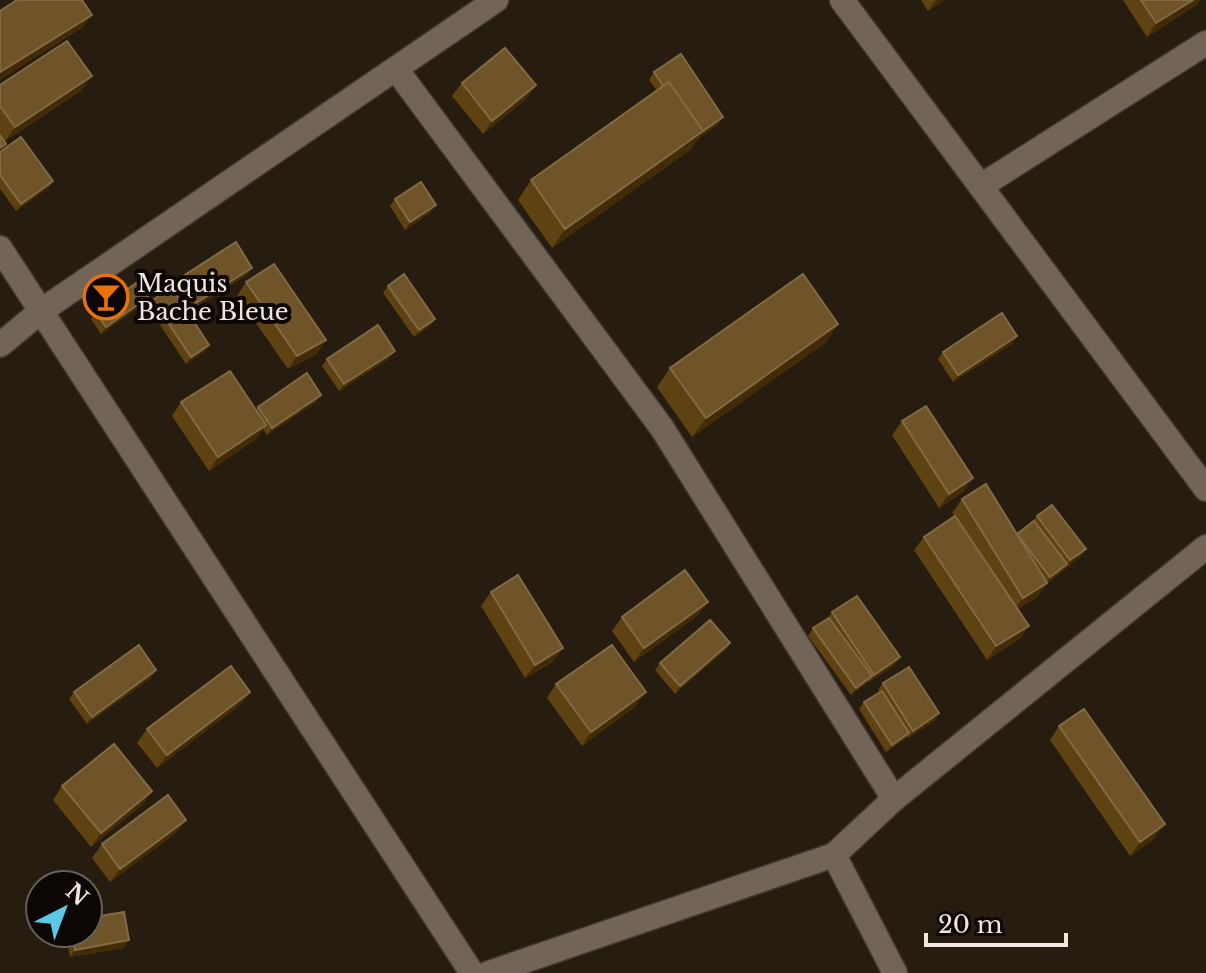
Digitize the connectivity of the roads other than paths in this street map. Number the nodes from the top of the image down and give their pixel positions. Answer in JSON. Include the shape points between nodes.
{"nodes":[{"id":1,"x":496,"y":0,"type":"edge"},
{"id":2,"x":842,"y":0,"type":"edge"},
{"id":3,"x":1206,"y":43,"type":"edge"},
{"id":4,"x":396,"y":69,"type":"junction"},
{"id":5,"x":981,"y":186,"type":"junction"},
{"id":6,"x":0,"y":248,"type":"edge"},
{"id":7,"x":41,"y":311,"type":"junction"},
{"id":8,"x":0,"y":345,"type":"edge"},
{"id":9,"x":1206,"y":489,"type":"edge"},
{"id":10,"x":1206,"y":547,"type":"edge"},
{"id":11,"x":894,"y":799,"type":"junction"},
{"id":12,"x":834,"y":855,"type":"junction"},
{"id":13,"x":472,"y":973,"type":"edge"},
{"id":14,"x":489,"y":973,"type":"edge"},
{"id":15,"x":895,"y":973,"type":"edge"}],
"edges":[{"from":1,"to":4,"type":"street"},
{"from":2,"to":5,"type":"street"},
{"from":3,"to":5,"type":"street"},
{"from":4,"to":7,"type":"street"},
{"from":4,"to":11,"type":"street","via":[[662,428]]},
{"from":5,"to":9,"type":"street"},
{"from":6,"to":7,"type":"street"},
{"from":7,"to":8,"type":"street"},
{"from":7,"to":13,"type":"street"},
{"from":10,"to":11,"type":"street"},
{"from":11,"to":12,"type":"street"},
{"from":12,"to":14,"type":"street"},
{"from":12,"to":15,"type":"street"}]}
